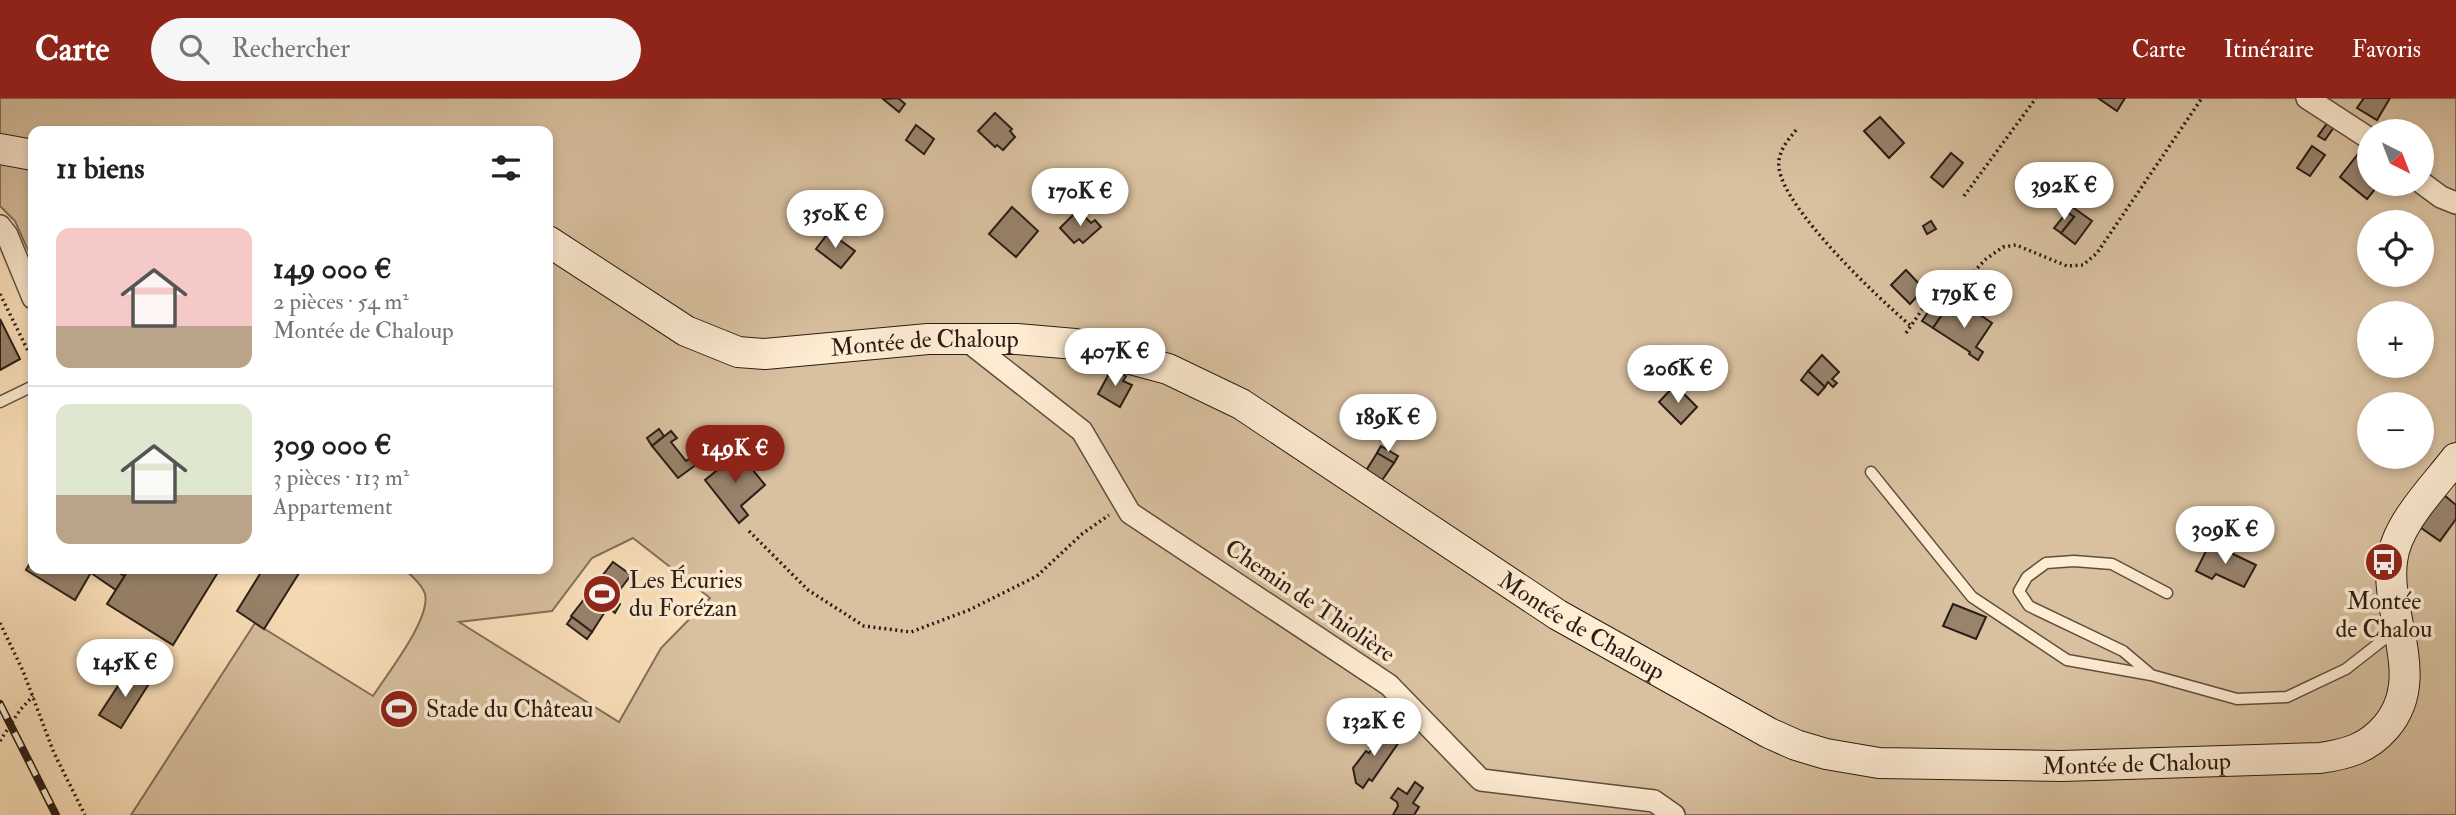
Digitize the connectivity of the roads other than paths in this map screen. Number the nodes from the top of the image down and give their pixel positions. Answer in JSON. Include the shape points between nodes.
{"nodes":[{"id":1,"x":2307,"y":98,"type":"edge"},
{"id":2,"x":2357,"y":131,"type":"edge"},
{"id":3,"x":0,"y":149,"type":"edge"},
{"id":4,"x":28,"y":154,"type":"edge"},
{"id":5,"x":2434,"y":192,"type":"edge"},
{"id":6,"x":2456,"y":203,"type":"edge"},
{"id":7,"x":0,"y":226,"type":"edge"},
{"id":8,"x":553,"y":244,"type":"edge"},
{"id":9,"x":28,"y":286,"type":"edge"},
{"id":10,"x":965,"y":339,"type":"junction"},
{"id":11,"x":28,"y":388,"type":"edge"},
{"id":12,"x":0,"y":402,"type":"edge"},
{"id":13,"x":2456,"y":458,"type":"edge"},
{"id":14,"x":1871,"y":472,"type":"dead end"},
{"id":15,"x":2167,"y":593,"type":"dead end"},
{"id":16,"x":2399,"y":627,"type":"junction"},
{"id":17,"x":2151,"y":675,"type":"junction"},
{"id":18,"x":1674,"y":815,"type":"edge"}],
"edges":[{"from":1,"to":2,"type":"street"},
{"from":3,"to":4,"type":"main road"},
{"from":5,"to":6,"type":"street"},
{"from":7,"to":9,"type":"street"},
{"from":8,"to":10,"type":"main road","name":"Montée de Chaloup","via":[[686,331],[738,352],[765,354]]},
{"from":10,"to":16,"type":"main road","name":"Montée de Chaloup","via":[[1075,344],[1168,369],[1204,385],[1294,438],[1558,615],[1769,733],[1826,754],[1879,763],[2062,766],[2342,755],[2363,748],[2397,715],[2405,671]]},
{"from":10,"to":18,"type":"street","name":"Chemin de Thiolière","via":[[1082,431],[1130,513],[1389,685],[1481,780],[1654,801]]},
{"from":11,"to":12,"type":"lane"},
{"from":13,"to":16,"type":"main road","name":"Montée de Chaloup","via":[[2400,531],[2392,561]]},
{"from":14,"to":17,"type":"lane","via":[[1972,597],[2067,660]]},
{"from":15,"to":17,"type":"lane","via":[[2112,564],[2074,561],[2046,563],[2026,577],[2020,591],[2029,606],[2123,651]]},
{"from":16,"to":17,"type":"lane","via":[[2346,669],[2287,697],[2237,699]]}]}
